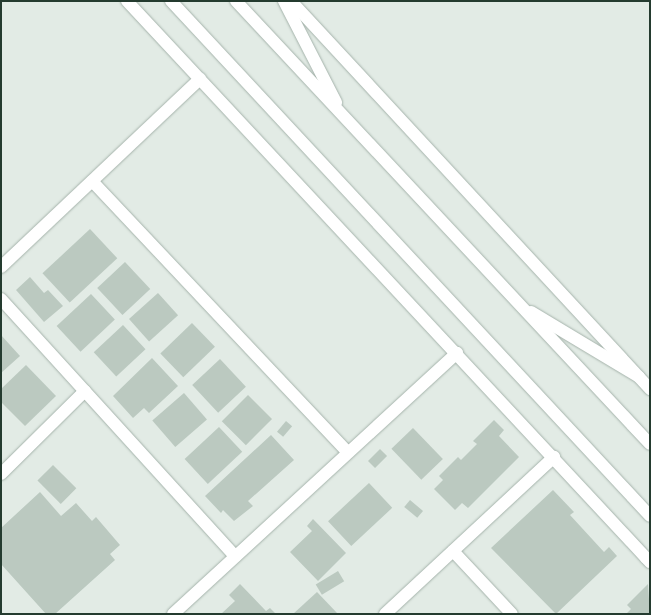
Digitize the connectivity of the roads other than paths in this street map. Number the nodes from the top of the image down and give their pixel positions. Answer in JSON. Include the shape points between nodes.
{"nodes":[{"id":1,"x":127,"y":1,"type":"edge"},
{"id":2,"x":171,"y":1,"type":"edge"},
{"id":3,"x":236,"y":1,"type":"edge"},
{"id":4,"x":284,"y":1,"type":"edge"},
{"id":5,"x":291,"y":1,"type":"edge"},
{"id":6,"x":200,"y":79,"type":"junction"},
{"id":7,"x":343,"y":115,"type":"junction"},
{"id":8,"x":92,"y":181,"type":"junction"},
{"id":9,"x":1,"y":267,"type":"edge"},
{"id":10,"x":1,"y":299,"type":"edge"},
{"id":11,"x":518,"y":304,"type":"junction"},
{"id":12,"x":457,"y":353,"type":"junction"},
{"id":13,"x":639,"y":377,"type":"junction"},
{"id":14,"x":650,"y":389,"type":"edge"},
{"id":15,"x":85,"y":391,"type":"junction"},
{"id":16,"x":650,"y":444,"type":"edge"},
{"id":17,"x":347,"y":452,"type":"junction"},
{"id":18,"x":554,"y":456,"type":"junction"},
{"id":19,"x":1,"y":474,"type":"edge"},
{"id":20,"x":650,"y":516,"type":"edge"},
{"id":21,"x":453,"y":551,"type":"junction"},
{"id":22,"x":235,"y":556,"type":"junction"},
{"id":23,"x":649,"y":560,"type":"edge"},
{"id":24,"x":173,"y":614,"type":"edge"},
{"id":25,"x":385,"y":614,"type":"edge"},
{"id":26,"x":512,"y":614,"type":"edge"}],
"edges":[{"from":1,"to":6,"type":"street"},
{"from":2,"to":20,"type":"street"},
{"from":3,"to":7,"type":"street"},
{"from":4,"to":7,"type":"street"},
{"from":5,"to":13,"type":"street"},
{"from":6,"to":8,"type":"street"},
{"from":6,"to":12,"type":"street"},
{"from":7,"to":11,"type":"street"},
{"from":8,"to":9,"type":"street"},
{"from":8,"to":17,"type":"street"},
{"from":10,"to":15,"type":"street"},
{"from":11,"to":13,"type":"street"},
{"from":11,"to":16,"type":"street"},
{"from":12,"to":17,"type":"street"},
{"from":12,"to":18,"type":"street"},
{"from":13,"to":14,"type":"street"},
{"from":15,"to":19,"type":"street"},
{"from":15,"to":22,"type":"street"},
{"from":17,"to":22,"type":"street"},
{"from":18,"to":21,"type":"street"},
{"from":18,"to":23,"type":"street"},
{"from":21,"to":25,"type":"street"},
{"from":21,"to":26,"type":"street"},
{"from":22,"to":24,"type":"street"}]}
